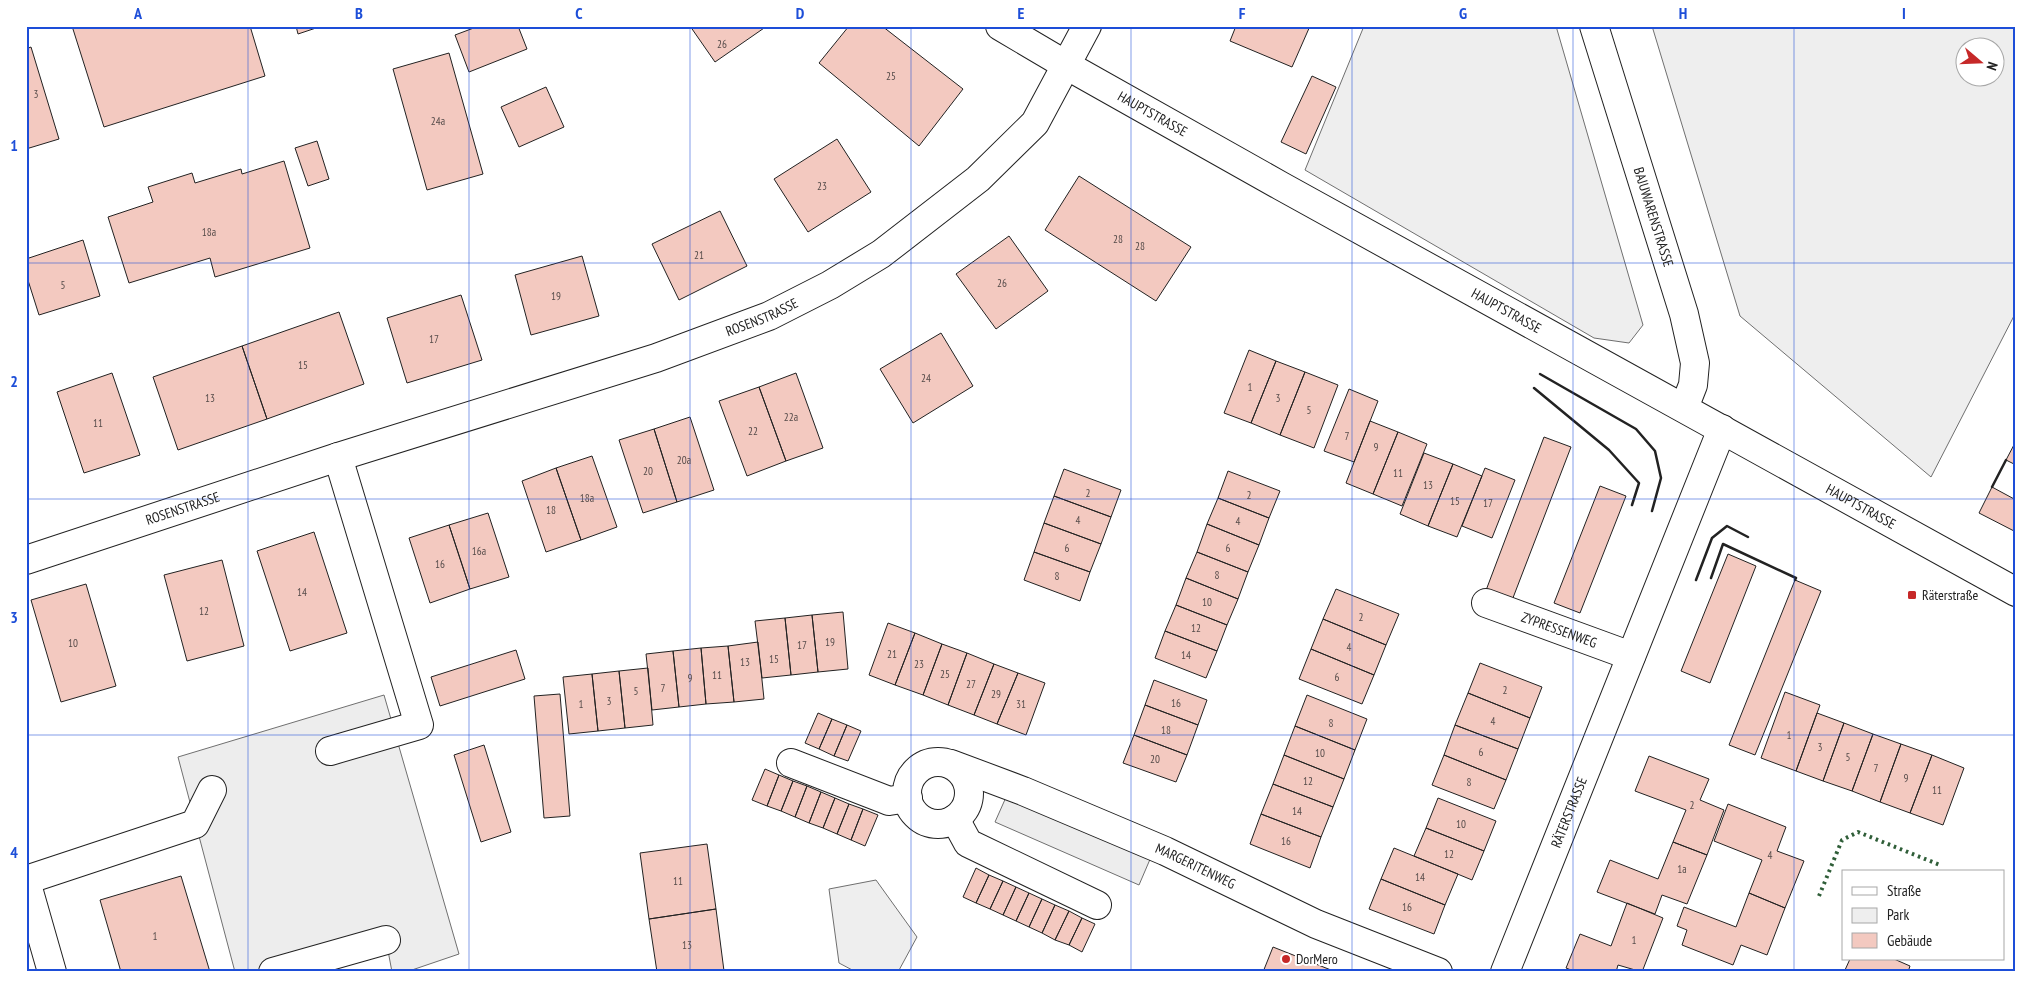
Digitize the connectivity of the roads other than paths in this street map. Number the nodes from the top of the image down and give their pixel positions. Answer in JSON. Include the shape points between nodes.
{"nodes":[{"id":1,"x":1000,"y":26,"type":"edge"},
{"id":2,"x":1087,"y":26,"type":"edge"},
{"id":3,"x":1594,"y":26,"type":"edge"},
{"id":4,"x":1066,"y":65,"type":"junction"},
{"id":5,"x":1684,"y":408,"type":"junction"},
{"id":6,"x":1722,"y":429,"type":"junction"},
{"id":7,"x":338,"y":457,"type":"junction"},
{"id":8,"x":26,"y":560,"type":"edge"},
{"id":9,"x":2016,"y":592,"type":"edge"},
{"id":10,"x":1486,"y":603,"type":"dead end"},
{"id":11,"x":1631,"y":656,"type":"junction"},
{"id":12,"x":330,"y":751,"type":"dead end"},
{"id":13,"x":791,"y":763,"type":"dead end"},
{"id":14,"x":951,"y":764,"type":"junction"},
{"id":15,"x":212,"y":790,"type":"dead end"},
{"id":16,"x":908,"y":798,"type":"junction"},
{"id":17,"x":955,"y":819,"type":"junction"},
{"id":18,"x":26,"y":881,"type":"edge"},
{"id":19,"x":1096,"y":905,"type":"dead end"},
{"id":20,"x":386,"y":940,"type":"dead end"},
{"id":21,"x":52,"y":972,"type":"edge"},
{"id":22,"x":274,"y":972,"type":"edge"},
{"id":23,"x":1438,"y":972,"type":"edge"},
{"id":24,"x":1505,"y":972,"type":"edge"}],
"edges":[{"from":1,"to":4,"type":"street","name":"HAUPTSTRASSE"},
{"from":2,"to":4,"type":"street","name":"ROSENSTRASSE"},
{"from":3,"to":5,"type":"street","name":"BAJUWARENSTRASSE","via":[[1684,314],[1695,363],[1693,385]]},
{"from":4,"to":5,"type":"street","name":"HAUPTSTRASSE"},
{"from":4,"to":7,"type":"street","name":"ROSENSTRASSE","via":[[1035,123],[978,179],[881,254],[830,285],[769,316],[656,358]]},
{"from":5,"to":6,"type":"street","name":"HAUPTSTRASSE"},
{"from":6,"to":9,"type":"street","name":"HAUPTSTRASSE"},
{"from":6,"to":11,"type":"street","name":"RÄTERSTRASSE"},
{"from":7,"to":8,"type":"street","name":"ROSENSTRASSE"},
{"from":7,"to":12,"type":"street","via":[[419,725]]},
{"from":10,"to":11,"type":"street","name":"ZYPRESSENWEG"},
{"from":11,"to":24,"type":"street","name":"RÄTERSTRASSE"},
{"from":13,"to":16,"type":"street","via":[[889,801]]},
{"from":14,"to":16,"type":"street","name":"MARGERITENWEG","via":[[941,761],[922,766],[909,782]]},
{"from":14,"to":17,"type":"street","via":[[966,777],[969,787],[966,807]]},
{"from":14,"to":23,"type":"street","name":"MARGERITENWEG","via":[[1166,852],[1316,924]]},
{"from":15,"to":18,"type":"street","via":[[195,824]]},
{"from":16,"to":17,"type":"street","via":[[913,812],[921,820],[942,824]]},
{"from":17,"to":19,"type":"street","via":[[968,843]]},
{"from":18,"to":21,"type":"street"},
{"from":20,"to":22,"type":"street"}]}
